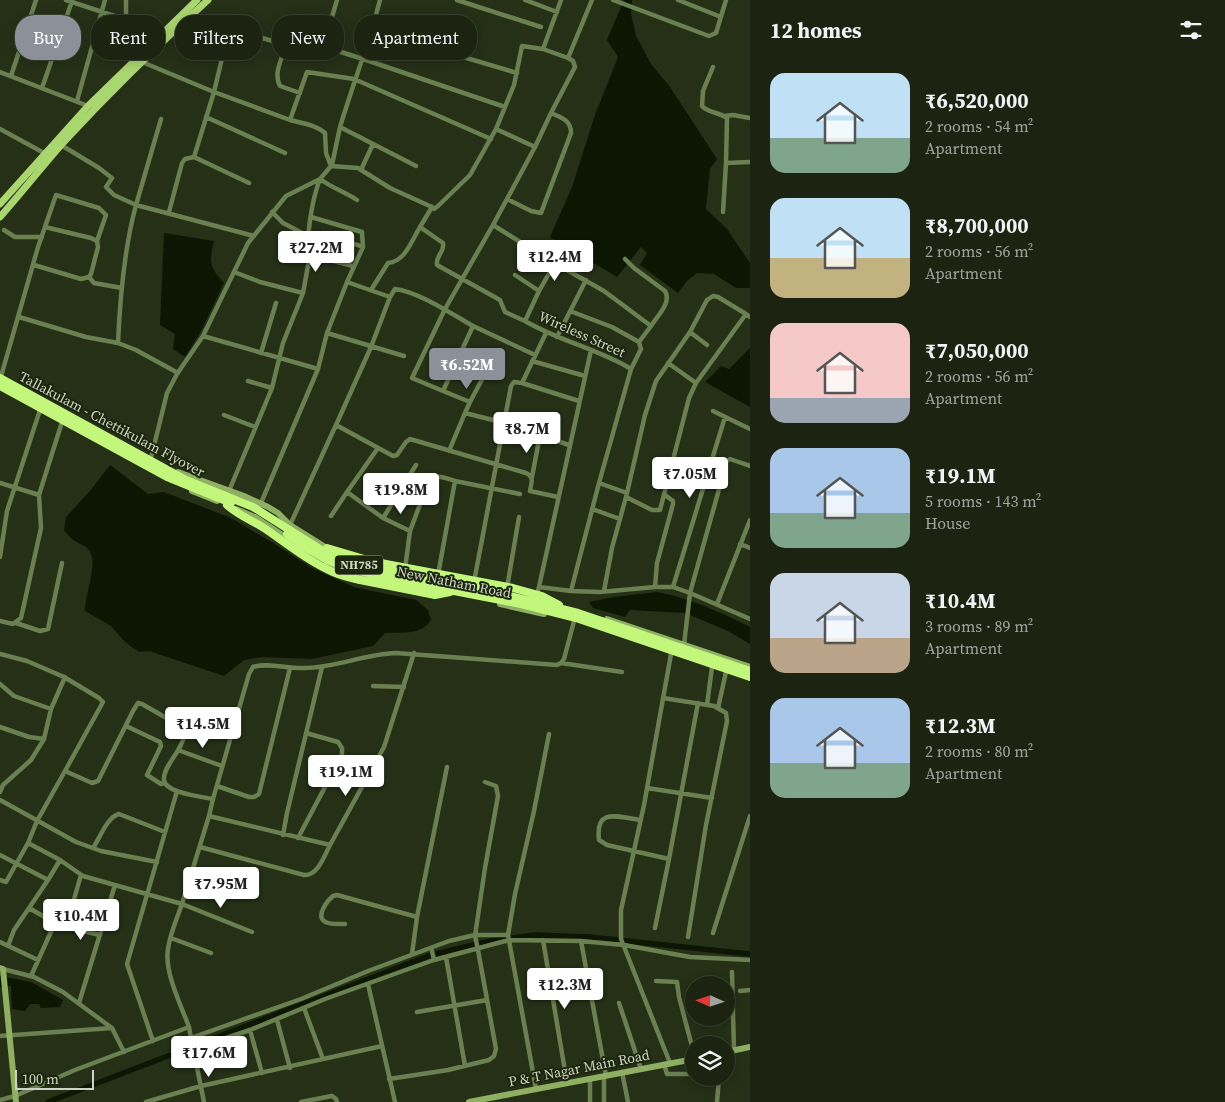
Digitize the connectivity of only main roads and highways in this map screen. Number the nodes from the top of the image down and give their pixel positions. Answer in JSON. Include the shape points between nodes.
{"nodes":[{"id":1,"x":197,"y":0,"type":"edge"},
{"id":2,"x":208,"y":0,"type":"edge"},
{"id":3,"x":59,"y":143,"type":"junction"},
{"id":4,"x":0,"y":204,"type":"edge"},
{"id":5,"x":0,"y":216,"type":"edge"},
{"id":6,"x":0,"y":378,"type":"edge"},
{"id":7,"x":0,"y":387,"type":"edge"},
{"id":8,"x":227,"y":505,"type":"junction"},
{"id":9,"x":327,"y":548,"type":"junction"},
{"id":10,"x":454,"y":592,"type":"junction"},
{"id":11,"x":568,"y":610,"type":"junction"},
{"id":12,"x":750,"y":667,"type":"edge"},
{"id":13,"x":750,"y":671,"type":"edge"},
{"id":14,"x":750,"y":678,"type":"edge"},
{"id":15,"x":2,"y":968,"type":"edge"},
{"id":16,"x":750,"y":1047,"type":"edge"},
{"id":17,"x":735,"y":1050,"type":"edge"},
{"id":18,"x":685,"y":1061,"type":"edge"},
{"id":19,"x":506,"y":1098,"type":"edge"},
{"id":20,"x":15,"y":1099,"type":"edge"},
{"id":21,"x":470,"y":1102,"type":"edge"}],
"edges":[{"from":1,"to":3,"type":"main road","via":[[88,106]]},
{"from":2,"to":3,"type":"main road"},
{"from":3,"to":4,"type":"main road","via":[[44,153]]},
{"from":3,"to":5,"type":"main road"},
{"from":6,"to":9,"type":"main road","name":"New Natham Road","via":[[182,474],[261,504]]},
{"from":6,"to":11,"type":"highway","name":"Tallakulam - Chettikulam Flyover","number":"NH785","bridge":true,"via":[[186,480],[253,507],[326,553],[362,566]]},
{"from":7,"to":8,"type":"main road","name":"New Natham Road","via":[[148,469]]},
{"from":7,"to":10,"type":"highway","name":"Tallakulam - Chettikulam Flyover","number":"NH785","bridge":true,"via":[[167,477],[258,515],[327,560],[382,577]]},
{"from":8,"to":10,"type":"highway","bridge":true,"via":[[289,547],[334,572],[435,595]]},
{"from":8,"to":14,"type":"main road","name":"New Natham Road","via":[[255,517],[322,561],[340,569],[380,581],[574,621]]},
{"from":9,"to":11,"type":"highway","bridge":true,"via":[[371,561],[535,594]]},
{"from":9,"to":12,"type":"main road","name":"New Natham Road","via":[[371,564],[536,597]]},
{"from":10,"to":14,"type":"highway","name":"Tallakulam - Chettikulam Flyover","number":"NH785","bridge":true,"via":[[576,618]]},
{"from":11,"to":13,"type":"highway","name":"Tallakulam - Chettikulam Flyover","number":"NH785","bridge":true},
{"from":15,"to":20,"type":"main road"},
{"from":16,"to":17,"type":"main road"},
{"from":18,"to":19,"type":"main road","name":"P & T Nagar Main Road","via":[[536,1089]]},
{"from":19,"to":21,"type":"main road","name":"P & T Nagar Main Road"}]}
